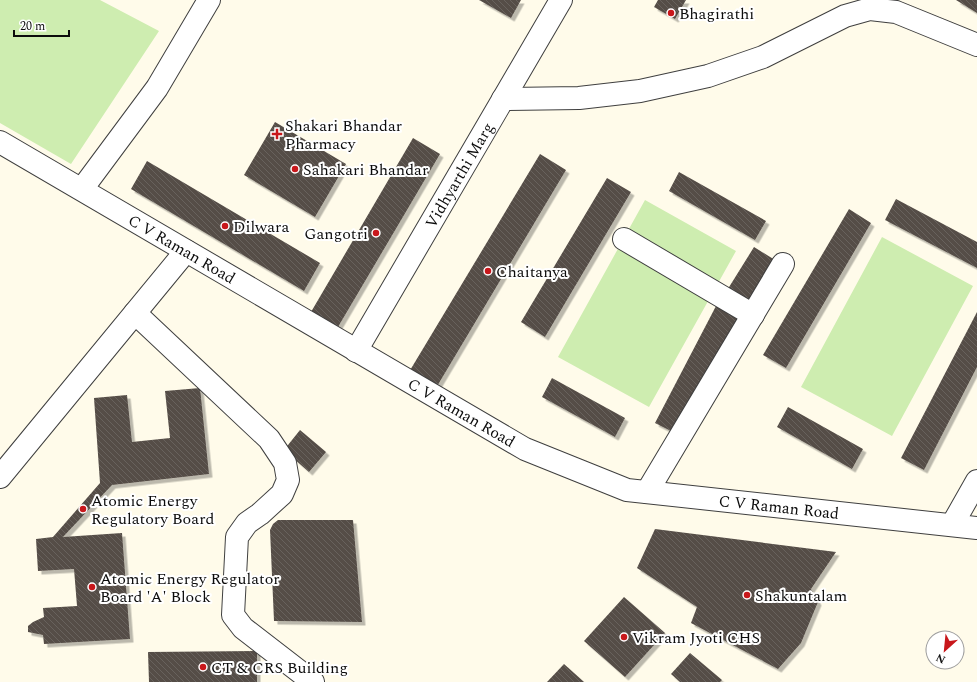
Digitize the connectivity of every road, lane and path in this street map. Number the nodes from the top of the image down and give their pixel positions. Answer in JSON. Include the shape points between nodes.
{"nodes":[{"id":1,"x":209,"y":0,"type":"edge"},
{"id":2,"x":562,"y":0,"type":"edge"},
{"id":3,"x":977,"y":45,"type":"edge"},
{"id":4,"x":504,"y":98,"type":"junction"},
{"id":5,"x":0,"y":142,"type":"edge"},
{"id":6,"x":82,"y":189,"type":"junction"},
{"id":7,"x":624,"y":239,"type":"dead end"},
{"id":8,"x":186,"y":251,"type":"junction"},
{"id":9,"x":783,"y":264,"type":"dead end"},
{"id":10,"x":135,"y":313,"type":"junction"},
{"id":11,"x":753,"y":314,"type":"junction"},
{"id":12,"x":356,"y":351,"type":"junction"},
{"id":13,"x":0,"y":477,"type":"edge"},
{"id":14,"x":977,"y":482,"type":"edge"},
{"id":15,"x":647,"y":492,"type":"junction"},
{"id":16,"x":952,"y":525,"type":"junction"},
{"id":17,"x":977,"y":528,"type":"edge"},
{"id":18,"x":313,"y":682,"type":"edge"}],
"edges":[{"from":1,"to":6,"type":"street","via":[[157,88]]},
{"from":2,"to":4,"type":"street","name":"Vidhyarthi Marg"},
{"from":3,"to":4,"type":"street","via":[[896,12],[870,9],[844,16],[763,57],[708,76],[640,91],[579,98]]},
{"from":4,"to":12,"type":"street","name":"Vidhyarthi Marg"},
{"from":5,"to":6,"type":"street","name":"C V Raman Road"},
{"from":6,"to":8,"type":"street","name":"C V Raman Road"},
{"from":7,"to":11,"type":"street"},
{"from":8,"to":10,"type":"street"},
{"from":8,"to":12,"type":"street","name":"C V Raman Road"},
{"from":9,"to":11,"type":"street"},
{"from":10,"to":13,"type":"street"},
{"from":10,"to":18,"type":"street","via":[[269,439],[285,463],[288,480],[282,494],[247,523],[237,537],[233,615],[243,628]]},
{"from":11,"to":15,"type":"street"},
{"from":12,"to":15,"type":"street","name":"C V Raman Road","via":[[525,449],[626,490]]},
{"from":14,"to":16,"type":"street"},
{"from":15,"to":16,"type":"street","name":"C V Raman Road"},
{"from":16,"to":17,"type":"street","name":"C V Raman Road"}]}
